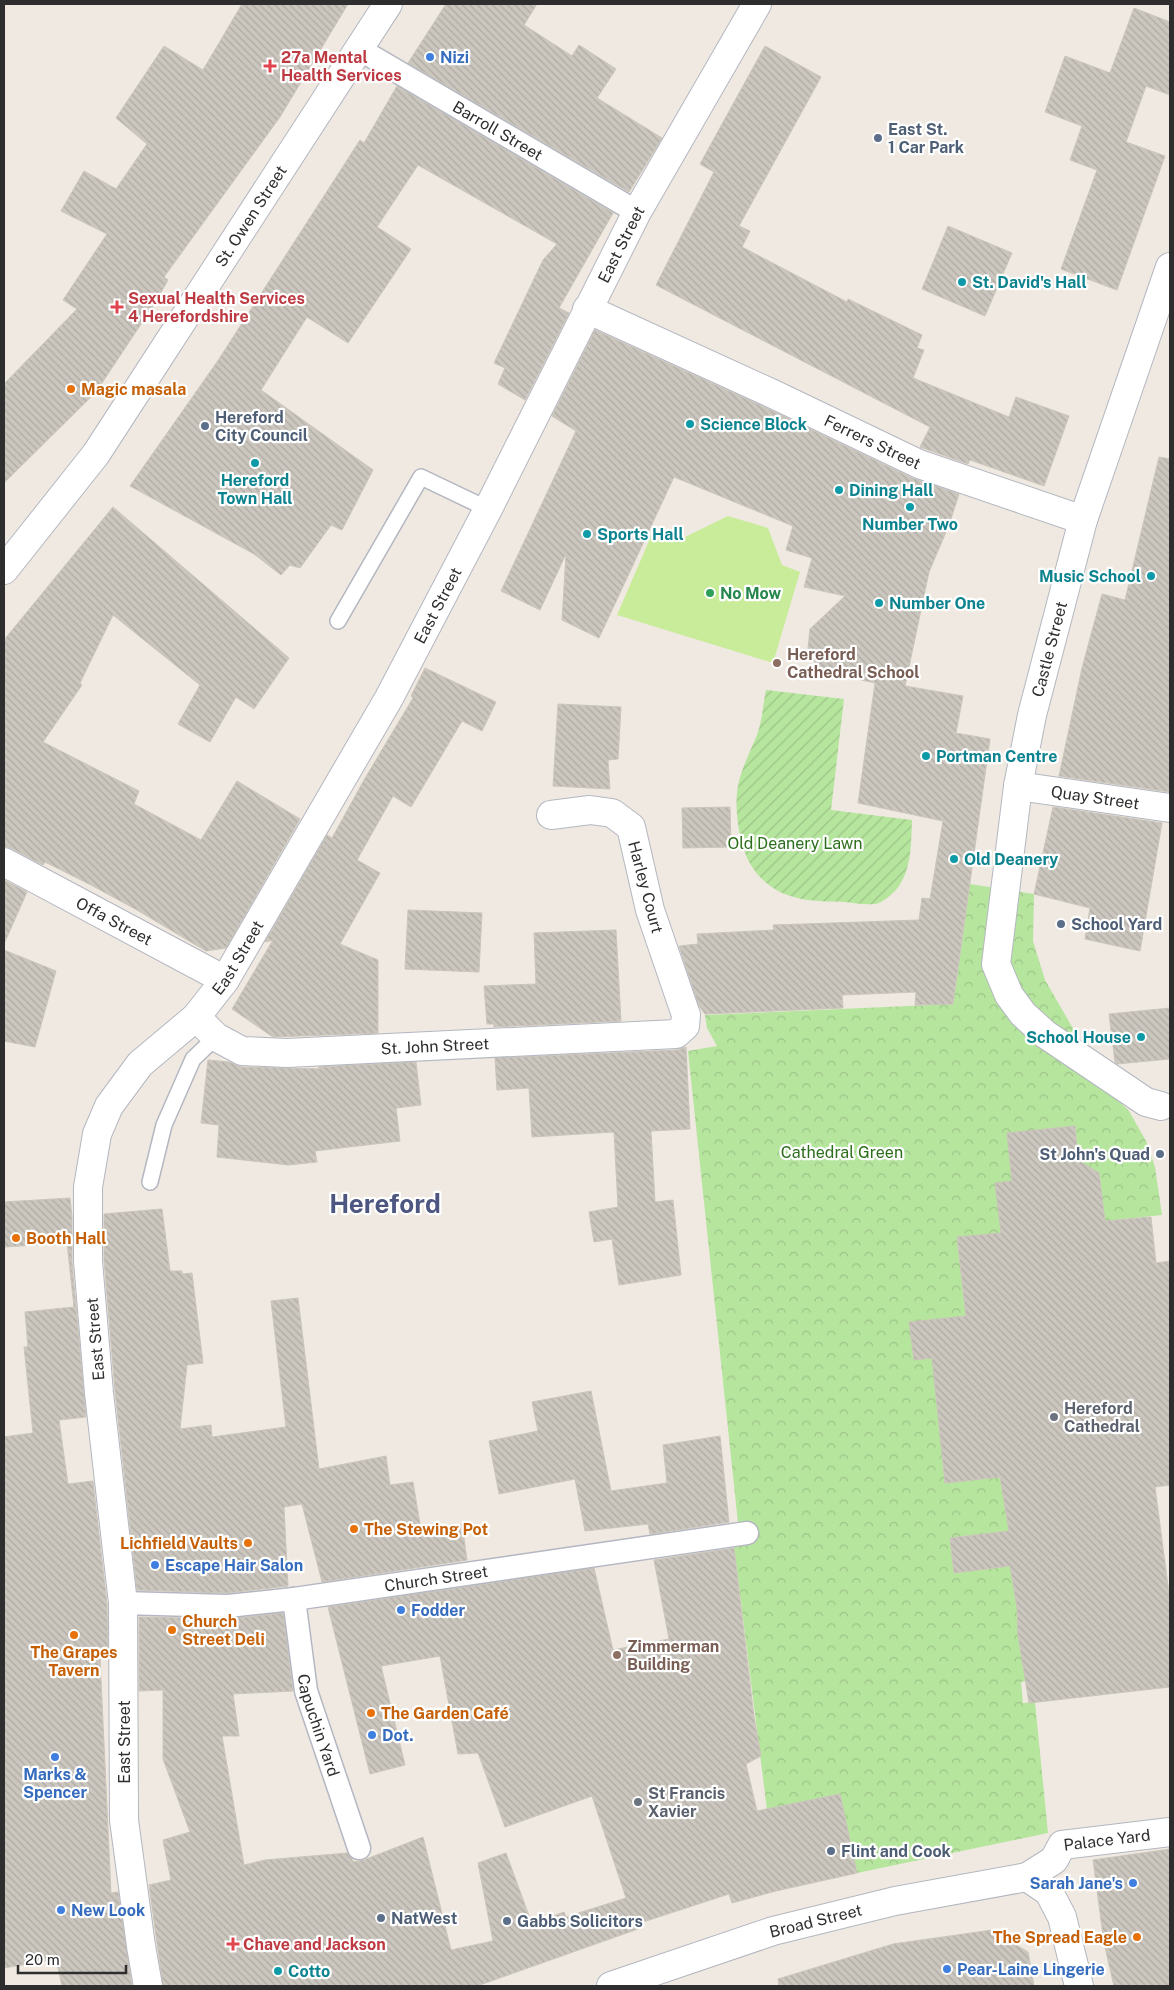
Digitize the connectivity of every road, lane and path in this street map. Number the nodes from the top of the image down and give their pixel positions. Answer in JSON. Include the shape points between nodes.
{"nodes":[{"id":1,"x":388,"y":4,"type":"edge"},
{"id":2,"x":757,"y":4,"type":"edge"},
{"id":3,"x":359,"y":49,"type":"junction"},
{"id":4,"x":637,"y":212,"type":"junction"},
{"id":5,"x":1170,"y":267,"type":"edge"},
{"id":6,"x":587,"y":309,"type":"junction"},
{"id":7,"x":488,"y":509,"type":"junction"},
{"id":8,"x":1082,"y":520,"type":"junction"},
{"id":9,"x":13,"y":548,"type":"edge"},
{"id":10,"x":4,"y":570,"type":"edge"},
{"id":11,"x":338,"y":621,"type":"dead end"},
{"id":12,"x":1018,"y":786,"type":"junction"},
{"id":13,"x":1170,"y":808,"type":"edge"},
{"id":14,"x":551,"y":814,"type":"dead end"},
{"id":15,"x":4,"y":862,"type":"edge"},
{"id":16,"x":225,"y":980,"type":"junction"},
{"id":17,"x":196,"y":1016,"type":"junction"},
{"id":18,"x":685,"y":1026,"type":"joint"},
{"id":19,"x":216,"y":1037,"type":"junction"},
{"id":20,"x":1161,"y":1106,"type":"dead end"},
{"id":21,"x":150,"y":1182,"type":"dead end"},
{"id":22,"x":747,"y":1533,"type":"dead end"},
{"id":23,"x":294,"y":1599,"type":"junction"},
{"id":24,"x":123,"y":1603,"type":"junction"},
{"id":25,"x":1170,"y":1832,"type":"edge"},
{"id":26,"x":360,"y":1848,"type":"dead end"},
{"id":27,"x":1026,"y":1877,"type":"junction"},
{"id":28,"x":148,"y":1986,"type":"edge"},
{"id":29,"x":611,"y":1986,"type":"edge"},
{"id":30,"x":1079,"y":1986,"type":"edge"}],
"edges":[{"from":1,"to":3,"type":"street","name":"St. Owen Street"},
{"from":2,"to":4,"type":"street","name":"East Street"},
{"from":3,"to":4,"type":"street","name":"Barroll Street"},
{"from":3,"to":9,"type":"street","name":"St. Owen Street","via":[[96,454]]},
{"from":4,"to":6,"type":"street","name":"East Street"},
{"from":5,"to":8,"type":"street","name":"Castle Street"},
{"from":6,"to":7,"type":"street","name":"East Street"},
{"from":6,"to":8,"type":"street","name":"Ferrers Street","via":[[919,464]]},
{"from":7,"to":11,"type":"lane","via":[[421,477]]},
{"from":7,"to":16,"type":"street","name":"East Street","via":[[389,698]]},
{"from":8,"to":12,"type":"street","name":"Castle Street","via":[[1032,715]]},
{"from":9,"to":10,"type":"street","name":"St. Owen Street"},
{"from":12,"to":13,"type":"street","name":"Quay Street"},
{"from":12,"to":20,"type":"street","name":"Castle Street","via":[[996,964],[1009,995],[1022,1014],[1045,1034],[1146,1102]]},
{"from":14,"to":18,"type":"street","name":"Harley Court","via":[[590,810],[612,813],[631,827],[650,910],[686,1015]]},
{"from":15,"to":16,"type":"street","name":"Offa Street"},
{"from":16,"to":17,"type":"street","name":"East Street"},
{"from":17,"to":19,"type":"street","name":"St. John Street"},
{"from":17,"to":24,"type":"street","name":"East Street","via":[[140,1064],[109,1106],[97,1134],[88,1187],[88,1261],[99,1393]]},
{"from":18,"to":19,"type":"street","name":"St. John Street","via":[[676,1034],[287,1054],[242,1051]]},
{"from":19,"to":21,"type":"lane","via":[[192,1059],[164,1126]]},
{"from":22,"to":23,"type":"street","name":"Church Street"},
{"from":23,"to":24,"type":"street","name":"Church Street","via":[[228,1606]]},
{"from":23,"to":26,"type":"street","name":"Capuchin Yard","via":[[306,1692]]},
{"from":24,"to":28,"type":"street","name":"East Street","via":[[124,1820]]},
{"from":25,"to":27,"type":"street","name":"Palace Yard","via":[[1062,1845],[1054,1860]]},
{"from":27,"to":29,"type":"street","name":"Broad Street","via":[[895,1901],[773,1931]]},
{"from":27,"to":30,"type":"street","via":[[1050,1892],[1062,1917]]}]}
